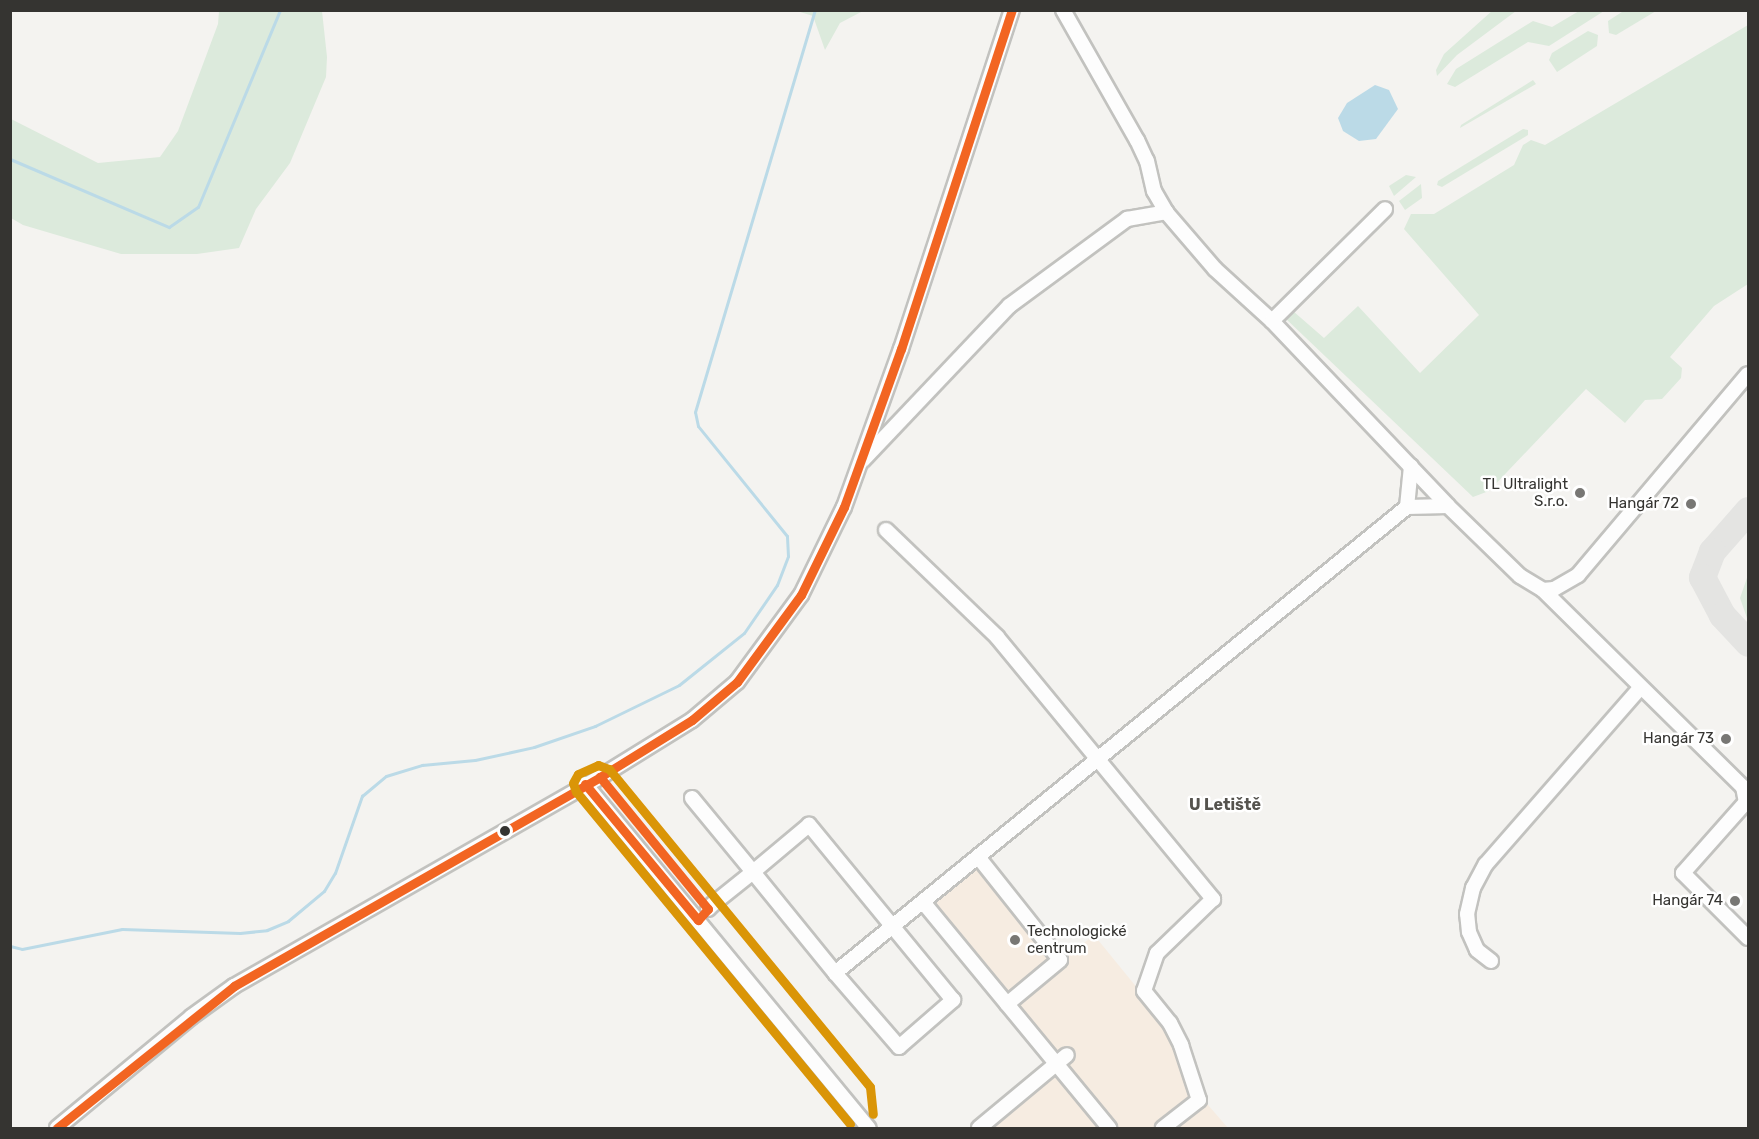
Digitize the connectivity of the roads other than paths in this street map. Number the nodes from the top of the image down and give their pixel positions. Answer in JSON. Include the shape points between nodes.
{"nodes":[{"id":1,"x":1012,"y":10,"type":"edge"},
{"id":2,"x":1063,"y":10,"type":"edge"},
{"id":3,"x":1385,"y":208,"type":"dead end"},
{"id":4,"x":1166,"y":212,"type":"junction"},
{"id":5,"x":1272,"y":321,"type":"junction"},
{"id":6,"x":1749,"y":374,"type":"edge"},
{"id":7,"x":859,"y":464,"type":"junction"},
{"id":8,"x":1411,"y":466,"type":"junction"},
{"id":9,"x":1448,"y":506,"type":"junction"},
{"id":10,"x":1407,"y":507,"type":"junction"},
{"id":11,"x":886,"y":530,"type":"dead end"},
{"id":12,"x":1543,"y":590,"type":"junction"},
{"id":13,"x":1641,"y":688,"type":"junction"},
{"id":14,"x":1100,"y":760,"type":"junction"},
{"id":15,"x":585,"y":784,"type":"junction"},
{"id":16,"x":692,"y":798,"type":"dead end"},
{"id":17,"x":979,"y":858,"type":"junction"},
{"id":18,"x":753,"y":872,"type":"junction"},
{"id":19,"x":923,"y":902,"type":"junction"},
{"id":20,"x":708,"y":909,"type":"dead end"},
{"id":21,"x":893,"y":925,"type":"junction"},
{"id":22,"x":1749,"y":938,"type":"edge"},
{"id":23,"x":1491,"y":961,"type":"dead end"},
{"id":24,"x":836,"y":973,"type":"junction"},
{"id":25,"x":1006,"y":1004,"type":"junction"},
{"id":26,"x":1067,"y":1055,"type":"dead end"},
{"id":27,"x":1055,"y":1064,"type":"junction"},
{"id":28,"x":57,"y":1128,"type":"edge"},
{"id":29,"x":869,"y":1128,"type":"edge"},
{"id":30,"x":979,"y":1128,"type":"edge"},
{"id":31,"x":1109,"y":1128,"type":"edge"},
{"id":32,"x":1163,"y":1128,"type":"edge"}],
"edges":[{"from":1,"to":7,"type":"street"},
{"from":2,"to":4,"type":"street","via":[[1137,140],[1154,191]]},
{"from":3,"to":5,"type":"street"},
{"from":4,"to":5,"type":"street","via":[[1215,269]]},
{"from":4,"to":7,"type":"street","via":[[1127,219],[1009,306]]},
{"from":5,"to":8,"type":"street"},
{"from":6,"to":12,"type":"street","via":[[1578,575],[1554,589]]},
{"from":7,"to":15,"type":"street","via":[[831,536],[801,595],[737,681],[692,720]]},
{"from":8,"to":9,"type":"street"},
{"from":8,"to":10,"type":"street"},
{"from":9,"to":10,"type":"street"},
{"from":9,"to":12,"type":"street","via":[[1520,576]]},
{"from":10,"to":14,"type":"street"},
{"from":11,"to":14,"type":"street","via":[[998,637]]},
{"from":12,"to":13,"type":"street"},
{"from":13,"to":22,"type":"street","via":[[1747,794],[1746,802],[1683,873]]},
{"from":13,"to":23,"type":"street","via":[[1486,864],[1473,888],[1467,914],[1477,950]]},
{"from":14,"to":17,"type":"street"},
{"from":14,"to":32,"type":"street","via":[[1213,899],[1156,953],[1144,991],[1170,1023],[1199,1100]]},
{"from":15,"to":28,"type":"street","via":[[234,986]]},
{"from":15,"to":29,"type":"street"},
{"from":16,"to":18,"type":"street"},
{"from":17,"to":19,"type":"street"},
{"from":17,"to":25,"type":"street","via":[[1060,960]]},
{"from":18,"to":20,"type":"street"},
{"from":18,"to":21,"type":"street","via":[[809,825]]},
{"from":18,"to":24,"type":"street"},
{"from":19,"to":21,"type":"street"},
{"from":19,"to":25,"type":"street"},
{"from":21,"to":24,"type":"street"},
{"from":21,"to":24,"type":"street","via":[[953,1000],[899,1047]]},
{"from":25,"to":27,"type":"street"},
{"from":26,"to":27,"type":"street"},
{"from":27,"to":30,"type":"street"},
{"from":27,"to":31,"type":"street"}]}
